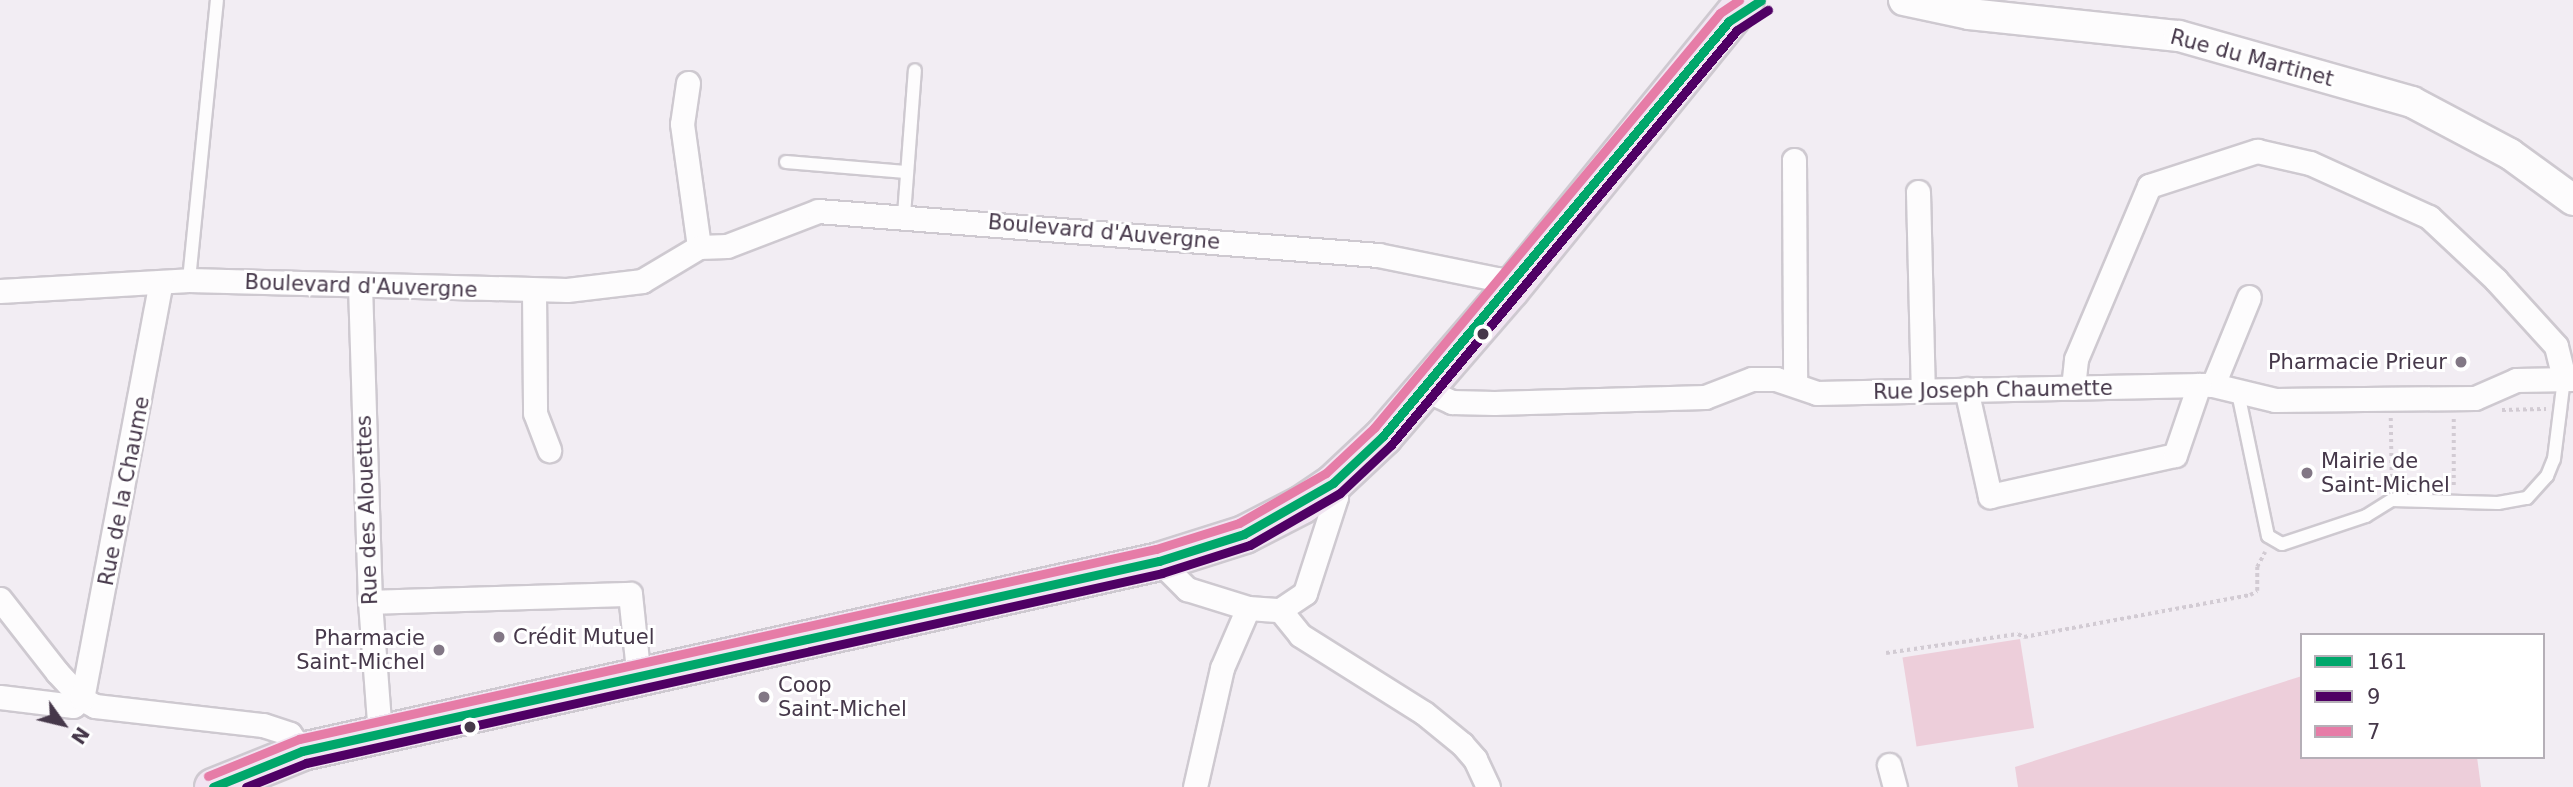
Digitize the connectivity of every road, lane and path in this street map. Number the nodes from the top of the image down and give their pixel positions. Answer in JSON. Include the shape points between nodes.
{"nodes":[{"id":1,"x":217,"y":0,"type":"edge"},
{"id":2,"x":1761,"y":0,"type":"edge"},
{"id":3,"x":1904,"y":0,"type":"edge"},
{"id":4,"x":1737,"y":11,"type":"edge"},
{"id":5,"x":915,"y":70,"type":"dead end"},
{"id":6,"x":688,"y":83,"type":"dead end"},
{"id":7,"x":1794,"y":160,"type":"dead end"},
{"id":8,"x":786,"y":162,"type":"dead end"},
{"id":9,"x":906,"y":172,"type":"junction"},
{"id":10,"x":1918,"y":192,"type":"dead end"},
{"id":11,"x":2573,"y":200,"type":"edge"},
{"id":12,"x":904,"y":215,"type":"junction"},
{"id":13,"x":699,"y":247,"type":"junction"},
{"id":14,"x":189,"y":280,"type":"junction"},
{"id":15,"x":161,"y":282,"type":"junction"},
{"id":16,"x":360,"y":285,"type":"junction"},
{"id":17,"x":2,"y":287,"type":"edge"},
{"id":18,"x":1510,"y":289,"type":"junction"},
{"id":19,"x":534,"y":291,"type":"junction"},
{"id":20,"x":2249,"y":297,"type":"dead end"},
{"id":21,"x":2569,"y":379,"type":"edge"},
{"id":22,"x":1794,"y":384,"type":"junction"},
{"id":23,"x":2206,"y":385,"type":"junction"},
{"id":24,"x":2073,"y":387,"type":"junction"},
{"id":25,"x":2237,"y":388,"type":"junction"},
{"id":26,"x":1424,"y":389,"type":"junction"},
{"id":27,"x":1966,"y":389,"type":"junction"},
{"id":28,"x":1923,"y":391,"type":"junction"},
{"id":29,"x":2454,"y":410,"type":"dead end"},
{"id":30,"x":2391,"y":411,"type":"dead end"},
{"id":31,"x":549,"y":450,"type":"dead end"},
{"id":32,"x":1334,"y":483,"type":"junction"},
{"id":33,"x":2392,"y":500,"type":"junction"},
{"id":34,"x":2454,"y":500,"type":"junction"},
{"id":35,"x":2272,"y":541,"type":"junction"},
{"id":36,"x":1160,"y":561,"type":"junction"},
{"id":37,"x":0,"y":599,"type":"edge"},
{"id":38,"x":370,"y":602,"type":"junction"},
{"id":39,"x":1248,"y":608,"type":"junction"},
{"id":40,"x":1280,"y":610,"type":"junction"},
{"id":41,"x":1886,"y":653,"type":"dead end"},
{"id":42,"x":639,"y":679,"type":"junction"},
{"id":43,"x":0,"y":697,"type":"edge"},
{"id":44,"x":82,"y":699,"type":"junction"},
{"id":45,"x":380,"y":734,"type":"junction"},
{"id":46,"x":302,"y":751,"type":"junction"},
{"id":47,"x":213,"y":787,"type":"edge"},
{"id":48,"x":1195,"y":787,"type":"edge"},
{"id":49,"x":1488,"y":787,"type":"edge"}],
"edges":[{"from":1,"to":14,"type":"lane"},
{"from":2,"to":4,"type":"main road"},
{"from":3,"to":11,"type":"street","name":"Rue du Martinet","via":[[1969,15],[2179,36],[2412,102],[2510,154]]},
{"from":4,"to":18,"type":"main road"},
{"from":5,"to":9,"type":"lane"},
{"from":6,"to":13,"type":"street","via":[[682,124]]},
{"from":7,"to":22,"type":"street"},
{"from":8,"to":9,"type":"lane"},
{"from":9,"to":12,"type":"lane"},
{"from":10,"to":28,"type":"street"},
{"from":12,"to":13,"type":"street","name":"Boulevard d'Auvergne","via":[[818,211],[727,246]]},
{"from":12,"to":18,"type":"street","name":"Boulevard d'Auvergne","via":[[1378,255],[1497,279]]},
{"from":13,"to":19,"type":"street","name":"Boulevard d'Auvergne","via":[[642,281]]},
{"from":14,"to":15,"type":"street","name":"Boulevard d'Auvergne"},
{"from":14,"to":16,"type":"street","name":"Boulevard d'Auvergne"},
{"from":15,"to":17,"type":"street","name":"Boulevard d'Auvergne"},
{"from":15,"to":44,"type":"street","name":"Rue de la Chaume"},
{"from":16,"to":19,"type":"street","name":"Boulevard d'Auvergne"},
{"from":16,"to":38,"type":"street","name":"Rue des Alouettes"},
{"from":18,"to":26,"type":"main road"},
{"from":19,"to":31,"type":"street","via":[[535,413]]},
{"from":20,"to":23,"type":"street"},
{"from":21,"to":24,"type":"street","via":[[2556,346],[2496,280],[2429,217],[2310,163],[2258,150],[2149,186],[2077,359]]},
{"from":21,"to":25,"type":"street","name":"Rue Joseph Chaumette","via":[[2516,380],[2475,398],[2275,400]]},
{"from":21,"to":34,"type":"lane","via":[[2554,459],[2536,492],[2498,503]]},
{"from":22,"to":26,"type":"street","name":"Rue Joseph Chaumette","via":[[1752,379],[1705,397],[1494,403],[1452,402]]},
{"from":22,"to":28,"type":"street","name":"Rue Joseph Chaumette","via":[[1817,393]]},
{"from":23,"to":24,"type":"street","name":"Rue Joseph Chaumette"},
{"from":23,"to":25,"type":"street","name":"Rue Joseph Chaumette"},
{"from":23,"to":27,"type":"street","via":[[2175,455],[1990,496]]},
{"from":24,"to":27,"type":"street","name":"Rue Joseph Chaumette"},
{"from":25,"to":35,"type":"lane"},
{"from":26,"to":32,"type":"main road"},
{"from":27,"to":28,"type":"street","name":"Rue Joseph Chaumette"},
{"from":29,"to":34,"type":"path"},
{"from":30,"to":33,"type":"path"},
{"from":32,"to":36,"type":"main road","via":[[1244,534]]},
{"from":32,"to":40,"type":"street","via":[[1336,497],[1306,593]]},
{"from":33,"to":34,"type":"lane"},
{"from":33,"to":35,"type":"lane","via":[[2366,516],[2282,544]]},
{"from":35,"to":41,"type":"path","via":[[2257,567],[2257,591],[2250,595],[2024,637],[2018,634]]},
{"from":36,"to":39,"type":"street","via":[[1187,589]]},
{"from":36,"to":42,"type":"main road"},
{"from":37,"to":44,"type":"street"},
{"from":38,"to":42,"type":"street","via":[[629,594]]},
{"from":38,"to":45,"type":"street","name":"Rue des Alouettes"},
{"from":39,"to":40,"type":"street"},
{"from":39,"to":48,"type":"street","via":[[1222,668]]},
{"from":40,"to":49,"type":"street","via":[[1300,635],[1424,713],[1462,744]]},
{"from":42,"to":45,"type":"main road"},
{"from":43,"to":44,"type":"street","via":[[73,706]]},
{"from":44,"to":46,"type":"street","via":[[111,710],[264,724],[290,734]]},
{"from":45,"to":46,"type":"main road"},
{"from":46,"to":47,"type":"main road"}]}
